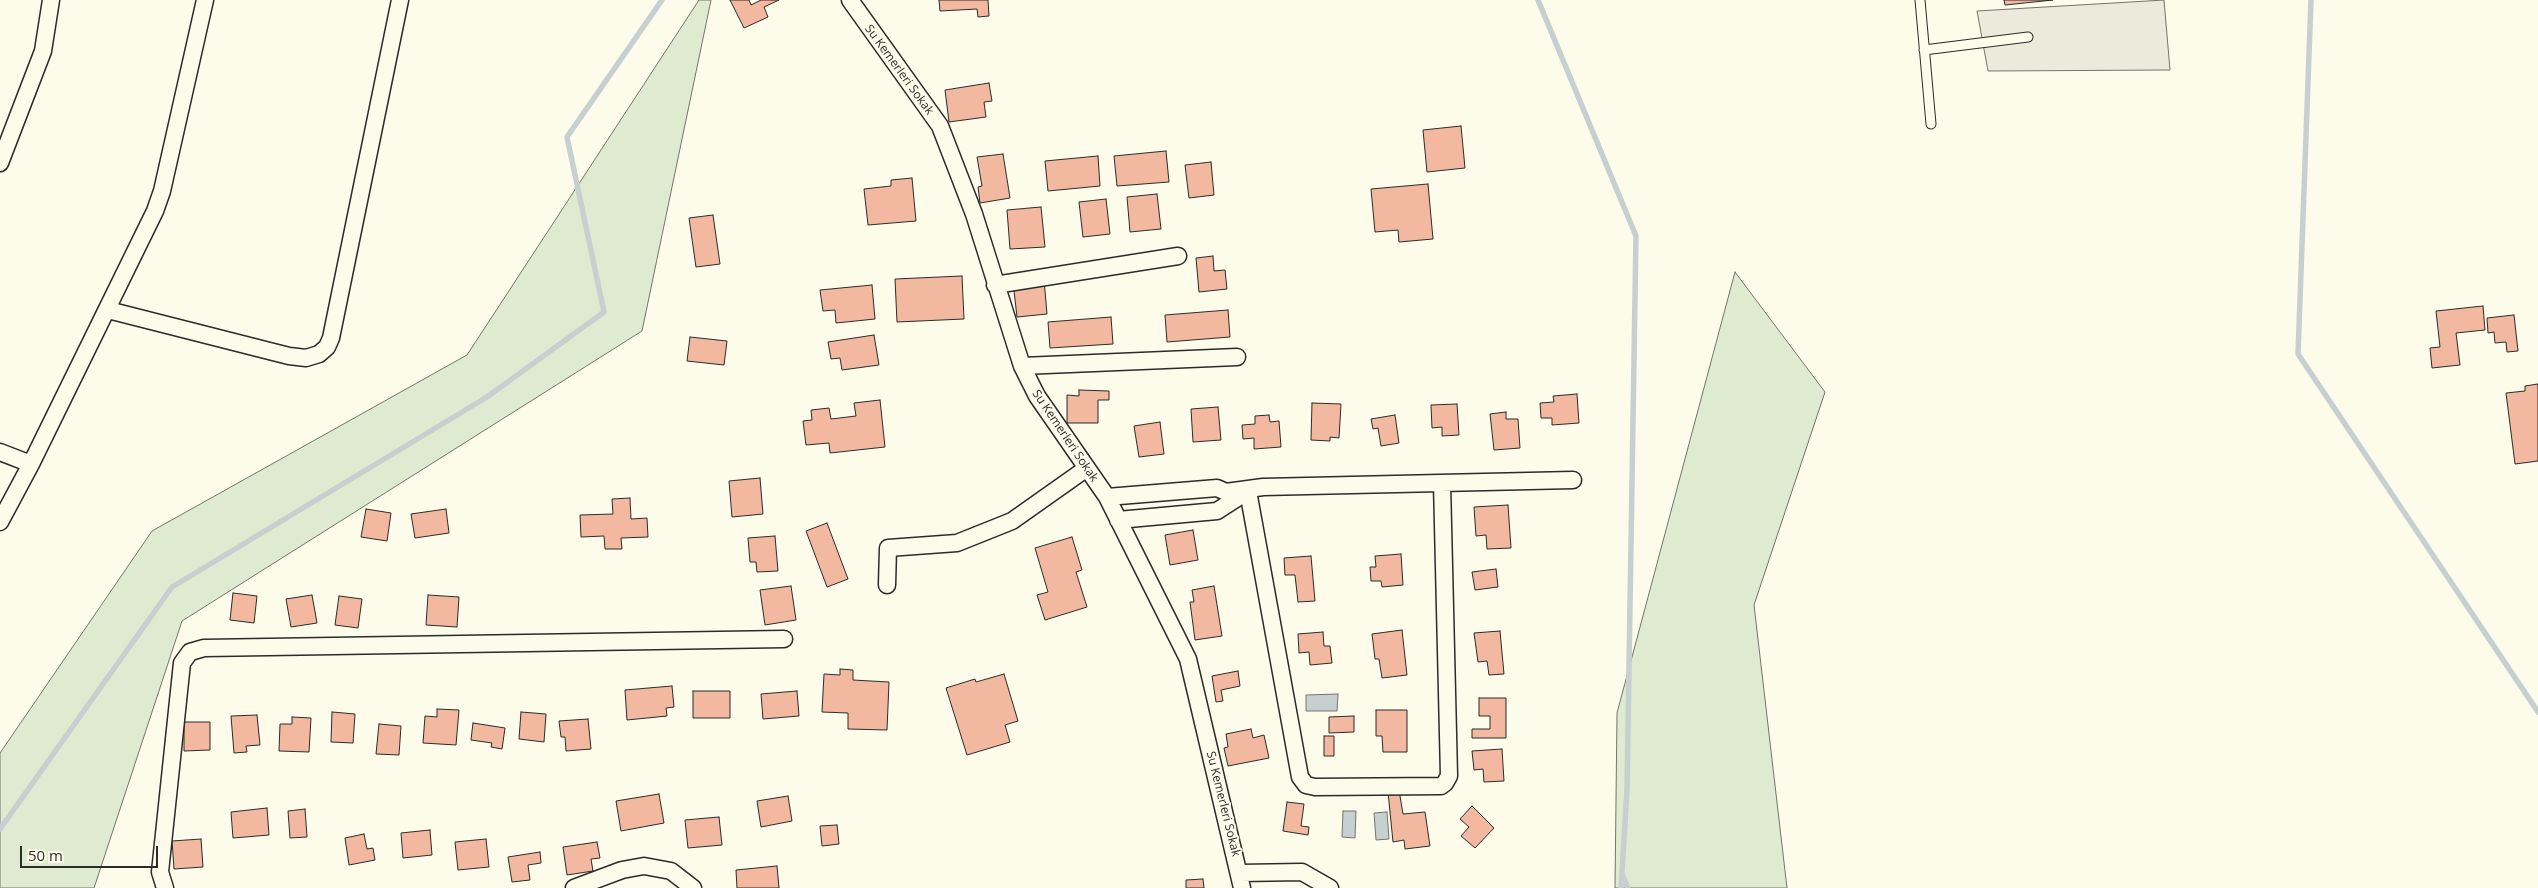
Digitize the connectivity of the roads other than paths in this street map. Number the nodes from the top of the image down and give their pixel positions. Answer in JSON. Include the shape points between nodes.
{"nodes":[{"id":1,"x":51,"y":0,"type":"edge"},
{"id":2,"x":205,"y":0,"type":"edge"},
{"id":3,"x":400,"y":0,"type":"edge"},
{"id":4,"x":850,"y":0,"type":"edge"},
{"id":5,"x":1920,"y":0,"type":"edge"},
{"id":6,"x":2028,"y":37,"type":"dead end"},
{"id":7,"x":1924,"y":50,"type":"junction"},
{"id":8,"x":1931,"y":124,"type":"dead end"},
{"id":9,"x":0,"y":163,"type":"edge"},
{"id":10,"x":1178,"y":256,"type":"dead end"},
{"id":11,"x":995,"y":285,"type":"junction"},
{"id":12,"x":108,"y":310,"type":"junction"},
{"id":13,"x":1237,"y":356,"type":"dead end"},
{"id":14,"x":1022,"y":366,"type":"junction"},
{"id":15,"x":0,"y":452,"type":"edge"},
{"id":16,"x":32,"y":464,"type":"junction"},
{"id":17,"x":1087,"y":468,"type":"junction"},
{"id":18,"x":1573,"y":480,"type":"dead end"},
{"id":19,"x":1442,"y":483,"type":"junction"},
{"id":20,"x":1248,"y":491,"type":"junction"},
{"id":21,"x":1106,"y":497,"type":"junction"},
{"id":22,"x":1118,"y":520,"type":"junction"},
{"id":23,"x":0,"y":522,"type":"edge"},
{"id":24,"x":887,"y":585,"type":"dead end"},
{"id":25,"x":784,"y":639,"type":"dead end"},
{"id":26,"x":1241,"y":880,"type":"edge"},
{"id":27,"x":165,"y":888,"type":"edge"},
{"id":28,"x":574,"y":888,"type":"edge"},
{"id":29,"x":693,"y":888,"type":"edge"},
{"id":30,"x":1330,"y":888,"type":"edge"}],
"edges":[{"from":1,"to":9,"type":"street","via":[[43,51]]},
{"from":2,"to":12,"type":"street","via":[[162,191]]},
{"from":3,"to":12,"type":"street","via":[[331,338],[326,347],[319,354],[306,358],[289,356]]},
{"from":4,"to":11,"type":"street","name":"Su Kemerleri Sokak","via":[[940,126],[974,214]]},
{"from":5,"to":7,"type":"lane"},
{"from":6,"to":7,"type":"lane"},
{"from":7,"to":8,"type":"lane"},
{"from":10,"to":11,"type":"street"},
{"from":11,"to":14,"type":"street","name":"Su Kemerleri Sokak"},
{"from":12,"to":16,"type":"street"},
{"from":13,"to":14,"type":"street"},
{"from":14,"to":17,"type":"street","name":"Su Kemerleri Sokak","via":[[1037,396]]},
{"from":15,"to":16,"type":"street"},
{"from":16,"to":23,"type":"street"},
{"from":17,"to":21,"type":"street","name":"Su Kemerleri Sokak"},
{"from":17,"to":24,"type":"street","via":[[1012,521],[957,543],[888,548]]},
{"from":18,"to":19,"type":"street"},
{"from":19,"to":20,"type":"street","via":[[1263,487]]},
{"from":19,"to":20,"type":"street","via":[[1449,776],[1441,786],[1315,787],[1306,785],[1300,777]]},
{"from":20,"to":21,"type":"street","via":[[1226,492],[1217,488]]},
{"from":20,"to":22,"type":"street","via":[[1217,511]]},
{"from":21,"to":22,"type":"street","name":"Su Kemerleri Sokak"},
{"from":22,"to":26,"type":"street","name":"Su Kemerleri Sokak","via":[[1188,659]]},
{"from":25,"to":27,"type":"street","via":[[214,648],[190,652],[182,663],[160,872]]},
{"from":26,"to":30,"type":"street","via":[[1302,872]]},
{"from":28,"to":29,"type":"street","via":[[622,870],[644,866],[671,871]]}]}
